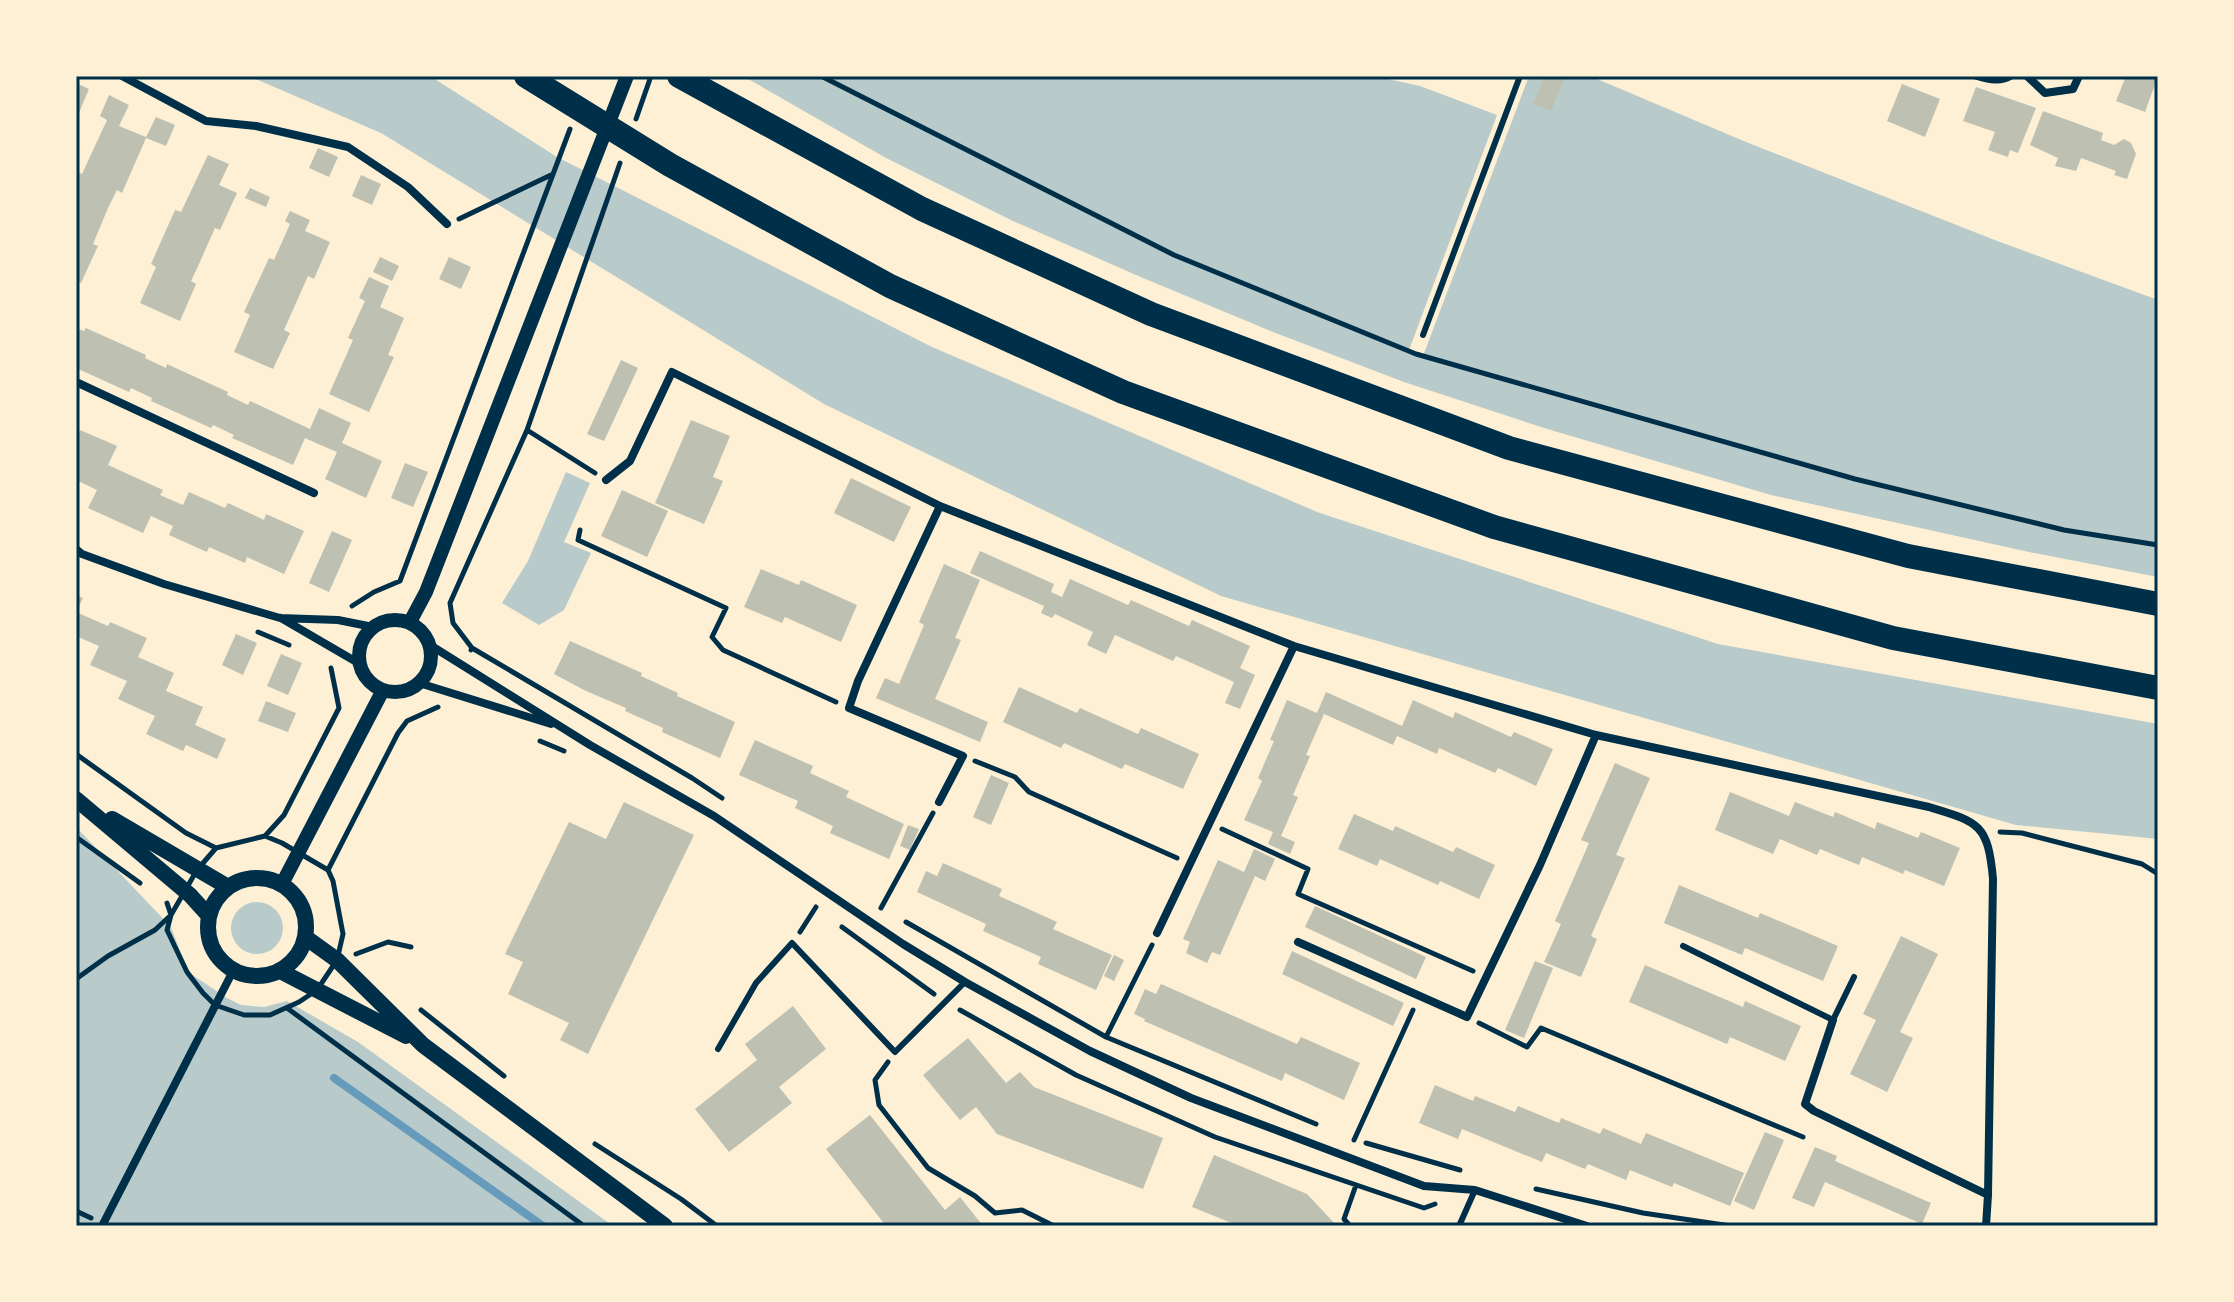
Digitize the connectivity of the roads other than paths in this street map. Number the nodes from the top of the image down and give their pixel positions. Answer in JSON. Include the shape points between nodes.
{"nodes":[{"id":1,"x":122,"y":76,"type":"edge"},
{"id":2,"x":526,"y":76,"type":"edge"},
{"id":3,"x":627,"y":76,"type":"edge"},
{"id":4,"x":679,"y":76,"type":"edge"},
{"id":5,"x":1520,"y":76,"type":"edge"},
{"id":6,"x":1974,"y":76,"type":"edge"},
{"id":7,"x":2012,"y":76,"type":"edge"},
{"id":8,"x":2027,"y":76,"type":"edge"},
{"id":9,"x":2079,"y":76,"type":"edge"},
{"id":10,"x":447,"y":224,"type":"road end"},
{"id":11,"x":1423,"y":335,"type":"dead end"},
{"id":12,"x":76,"y":382,"type":"edge"},
{"id":13,"x":606,"y":480,"type":"dead end"},
{"id":14,"x":314,"y":493,"type":"dead end"},
{"id":15,"x":940,"y":506,"type":"junction"},
{"id":16,"x":76,"y":549,"type":"edge"},
{"id":17,"x":2158,"y":604,"type":"edge"},
{"id":18,"x":280,"y":618,"type":"junction"},
{"id":19,"x":410,"y":622,"type":"junction"},
{"id":20,"x":373,"y":627,"type":"junction"},
{"id":21,"x":430,"y":645,"type":"junction"},
{"id":22,"x":1294,"y":646,"type":"junction"},
{"id":23,"x":360,"y":664,"type":"junction"},
{"id":24,"x":419,"y":683,"type":"junction"},
{"id":25,"x":2158,"y":688,"type":"edge"},
{"id":26,"x":383,"y":690,"type":"junction"},
{"id":27,"x":563,"y":728,"type":"junction"},
{"id":28,"x":1596,"y":735,"type":"junction"},
{"id":29,"x":76,"y":798,"type":"edge"},
{"id":30,"x":939,"y":802,"type":"road end"},
{"id":31,"x":282,"y":884,"type":"junction"},
{"id":32,"x":228,"y":887,"type":"junction"},
{"id":33,"x":209,"y":916,"type":"junction"},
{"id":34,"x":1157,"y":933,"type":"road end"},
{"id":35,"x":305,"y":937,"type":"junction"},
{"id":36,"x":1298,"y":942,"type":"dead end"},
{"id":37,"x":1683,"y":946,"type":"dead end"},
{"id":38,"x":233,"y":971,"type":"junction"},
{"id":39,"x":280,"y":971,"type":"junction"},
{"id":40,"x":1854,"y":977,"type":"dead end"},
{"id":41,"x":965,"y":982,"type":"junction"},
{"id":42,"x":1833,"y":1020,"type":"junction"},
{"id":43,"x":423,"y":1045,"type":"junction"},
{"id":44,"x":718,"y":1049,"type":"dead end"},
{"id":45,"x":1475,"y":1190,"type":"junction"},
{"id":46,"x":1988,"y":1195,"type":"junction"},
{"id":47,"x":102,"y":1226,"type":"edge"},
{"id":48,"x":665,"y":1226,"type":"edge"},
{"id":49,"x":1459,"y":1226,"type":"edge"},
{"id":50,"x":1587,"y":1226,"type":"edge"},
{"id":51,"x":1986,"y":1226,"type":"edge"}],
"edges":[{"from":1,"to":10,"type":"street","via":[[206,121],[256,126],[348,147],[408,187]]},
{"from":2,"to":25,"type":"highway","via":[[670,165],[890,286],[1123,392],[1494,527],[1893,638]]},
{"from":3,"to":19,"type":"street"},
{"from":4,"to":17,"type":"highway","via":[[922,209],[1151,314],[1509,448],[1908,556]]},
{"from":5,"to":11,"type":"lane"},
{"from":6,"to":7,"type":"lane","via":[[2005,81]]},
{"from":8,"to":9,"type":"street","via":[[2045,93],[2073,89]]},
{"from":12,"to":14,"type":"street"},
{"from":13,"to":15,"type":"street","via":[[630,461],[672,372]]},
{"from":15,"to":22,"type":"street"},
{"from":15,"to":30,"type":"street","via":[[849,708],[963,756]]},
{"from":16,"to":18,"type":"street","via":[[164,584]]},
{"from":18,"to":20,"type":"street"},
{"from":18,"to":23,"type":"street"},
{"from":19,"to":20,"type":"street","via":[[386,620]]},
{"from":19,"to":21,"type":"street"},
{"from":20,"to":23,"type":"street","via":[[362,641]]},
{"from":21,"to":24,"type":"street","via":[[428,670]]},
{"from":21,"to":27,"type":"street"},
{"from":22,"to":28,"type":"street"},
{"from":22,"to":34,"type":"street"},
{"from":23,"to":26,"type":"street","via":[[368,680]]},
{"from":24,"to":26,"type":"street","via":[[401,691]]},
{"from":24,"to":27,"type":"street"},
{"from":26,"to":31,"type":"street"},
{"from":27,"to":41,"type":"street","via":[[714,816]]},
{"from":28,"to":36,"type":"street","via":[[1467,1017]]},
{"from":28,"to":46,"type":"street","via":[[1929,807],[1966,818],[1983,832],[1993,879]]},
{"from":29,"to":32,"type":"main road"},
{"from":29,"to":33,"type":"main road"},
{"from":31,"to":32,"type":"main road","via":[[261,877]]},
{"from":31,"to":35,"type":"main road","via":[[301,903]]},
{"from":32,"to":33,"type":"main road"},
{"from":33,"to":38,"type":"main road","via":[[208,936],[219,959]]},
{"from":35,"to":39,"type":"main road","via":[[293,962]]},
{"from":35,"to":43,"type":"main road","via":[[337,960]]},
{"from":37,"to":42,"type":"lane"},
{"from":38,"to":39,"type":"main road","via":[[258,976]]},
{"from":38,"to":47,"type":"street"},
{"from":39,"to":43,"type":"main road"},
{"from":40,"to":42,"type":"lane"},
{"from":41,"to":44,"type":"lane","via":[[895,1052],[792,943],[756,983]]},
{"from":41,"to":45,"type":"street","via":[[1090,1051],[1191,1098],[1424,1186]]},
{"from":42,"to":46,"type":"street","via":[[1805,1104]]},
{"from":43,"to":48,"type":"main road"},
{"from":45,"to":49,"type":"lane"},
{"from":45,"to":50,"type":"street"},
{"from":46,"to":51,"type":"street"}]}
